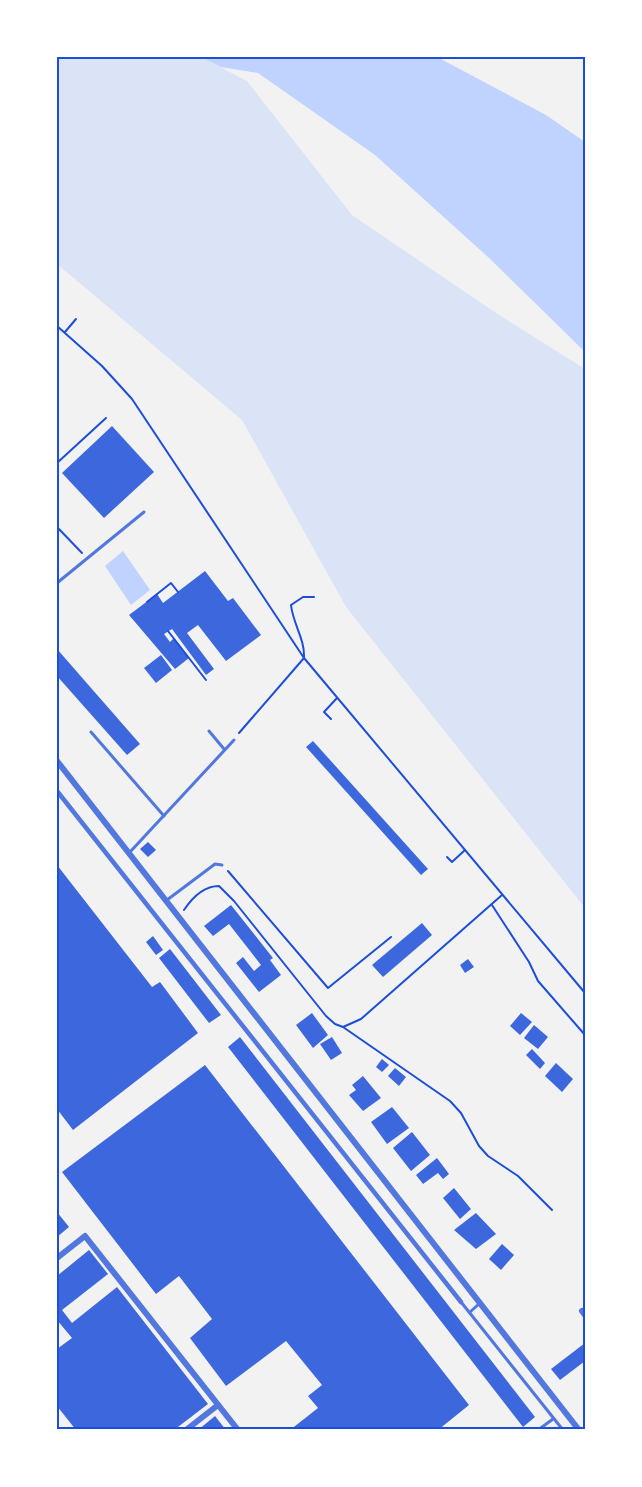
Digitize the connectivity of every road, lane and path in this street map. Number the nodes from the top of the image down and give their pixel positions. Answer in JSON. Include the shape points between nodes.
{"nodes":[{"id":1,"x":76,"y":319,"type":"dead end"},
{"id":2,"x":57,"y":326,"type":"edge"},
{"id":3,"x":65,"y":332,"type":"junction"},
{"id":4,"x":106,"y":418,"type":"dead end"},
{"id":5,"x":57,"y":464,"type":"edge"},
{"id":6,"x":144,"y":512,"type":"dead end"},
{"id":7,"x":57,"y":527,"type":"edge"},
{"id":8,"x":87,"y":559,"type":"junction"},
{"id":9,"x":57,"y":583,"type":"edge"},
{"id":10,"x":178,"y":592,"type":"dead end"},
{"id":11,"x":314,"y":597,"type":"dead end"},
{"id":12,"x":147,"y":602,"type":"dead end"},
{"id":13,"x":168,"y":631,"type":"dead end"},
{"id":14,"x":304,"y":658,"type":"junction"},
{"id":15,"x":206,"y":680,"type":"dead end"},
{"id":16,"x":337,"y":698,"type":"junction"},
{"id":17,"x":331,"y":718,"type":"dead end"},
{"id":18,"x":209,"y":730,"type":"dead end"},
{"id":19,"x":91,"y":732,"type":"dead end"},
{"id":20,"x":234,"y":740,"type":"joint"},
{"id":21,"x":224,"y":750,"type":"junction"},
{"id":22,"x":57,"y":761,"type":"edge"},
{"id":23,"x":57,"y":791,"type":"edge"},
{"id":24,"x":164,"y":816,"type":"junction"},
{"id":25,"x":465,"y":850,"type":"junction"},
{"id":26,"x":129,"y":854,"type":"junction"},
{"id":27,"x":447,"y":856,"type":"dead end"},
{"id":28,"x":222,"y":865,"type":"joint"},
{"id":29,"x":502,"y":895,"type":"junction"},
{"id":30,"x":166,"y":901,"type":"junction"},
{"id":31,"x":492,"y":905,"type":"junction"},
{"id":32,"x":179,"y":917,"type":"junction"},
{"id":33,"x":391,"y":937,"type":"dead end"},
{"id":34,"x":585,"y":993,"type":"edge"},
{"id":35,"x":343,"y":1027,"type":"junction"},
{"id":36,"x":585,"y":1035,"type":"edge"},
{"id":37,"x":552,"y":1210,"type":"dead end"},
{"id":38,"x":57,"y":1258,"type":"edge"},
{"id":39,"x":461,"y":1302,"type":"joint"},
{"id":40,"x":480,"y":1303,"type":"junction"},
{"id":41,"x":469,"y":1312,"type":"junction"},
{"id":42,"x":218,"y":1405,"type":"junction"},
{"id":43,"x":553,"y":1419,"type":"junction"},
{"id":44,"x":186,"y":1430,"type":"edge"},
{"id":45,"x":238,"y":1430,"type":"edge"},
{"id":46,"x":477,"y":1430,"type":"edge"},
{"id":47,"x":496,"y":1430,"type":"edge"},
{"id":48,"x":538,"y":1430,"type":"edge"},
{"id":49,"x":562,"y":1430,"type":"edge"},
{"id":50,"x":579,"y":1430,"type":"edge"}],
"edges":[{"from":1,"to":3,"type":"path"},
{"from":2,"to":3,"type":"path"},
{"from":3,"to":14,"type":"path","via":[[132,399]]},
{"from":4,"to":5,"type":"path"},
{"from":6,"to":8,"type":"lane"},
{"from":7,"to":8,"type":"path"},
{"from":8,"to":9,"type":"lane"},
{"from":10,"to":12,"type":"path","via":[[171,583]]},
{"from":11,"to":14,"type":"path","via":[[303,597],[291,605],[305,648]]},
{"from":13,"to":15,"type":"path"},
{"from":14,"to":16,"type":"path"},
{"from":14,"to":20,"type":"path"},
{"from":16,"to":17,"type":"path","via":[[324,712]]},
{"from":16,"to":25,"type":"path"},
{"from":18,"to":21,"type":"lane"},
{"from":19,"to":24,"type":"lane"},
{"from":20,"to":21,"type":"lane"},
{"from":21,"to":24,"type":"lane"},
{"from":22,"to":26,"type":"street"},
{"from":23,"to":39,"type":"street"},
{"from":24,"to":26,"type":"lane"},
{"from":25,"to":27,"type":"path","via":[[452,862]]},
{"from":25,"to":29,"type":"path"},
{"from":26,"to":30,"type":"street"},
{"from":28,"to":30,"type":"lane","via":[[215,864]]},
{"from":28,"to":33,"type":"path","via":[[328,988]]},
{"from":29,"to":31,"type":"path"},
{"from":29,"to":34,"type":"path"},
{"from":30,"to":32,"type":"street"},
{"from":31,"to":35,"type":"path","via":[[361,1019]]},
{"from":31,"to":36,"type":"path","via":[[538,981]]},
{"from":32,"to":35,"type":"path","via":[[201,891],[219,886],[326,1016]]},
{"from":32,"to":40,"type":"street"},
{"from":35,"to":37,"type":"path","via":[[450,1101],[488,1156],[518,1176]]},
{"from":38,"to":42,"type":"street","via":[[85,1236]]},
{"from":39,"to":41,"type":"lane"},
{"from":40,"to":41,"type":"lane"},
{"from":40,"to":50,"type":"street"},
{"from":41,"to":43,"type":"lane"},
{"from":42,"to":44,"type":"street"},
{"from":42,"to":45,"type":"street"},
{"from":43,"to":48,"type":"lane"},
{"from":43,"to":49,"type":"lane"},
{"from":46,"to":47,"type":"lane"}]}
